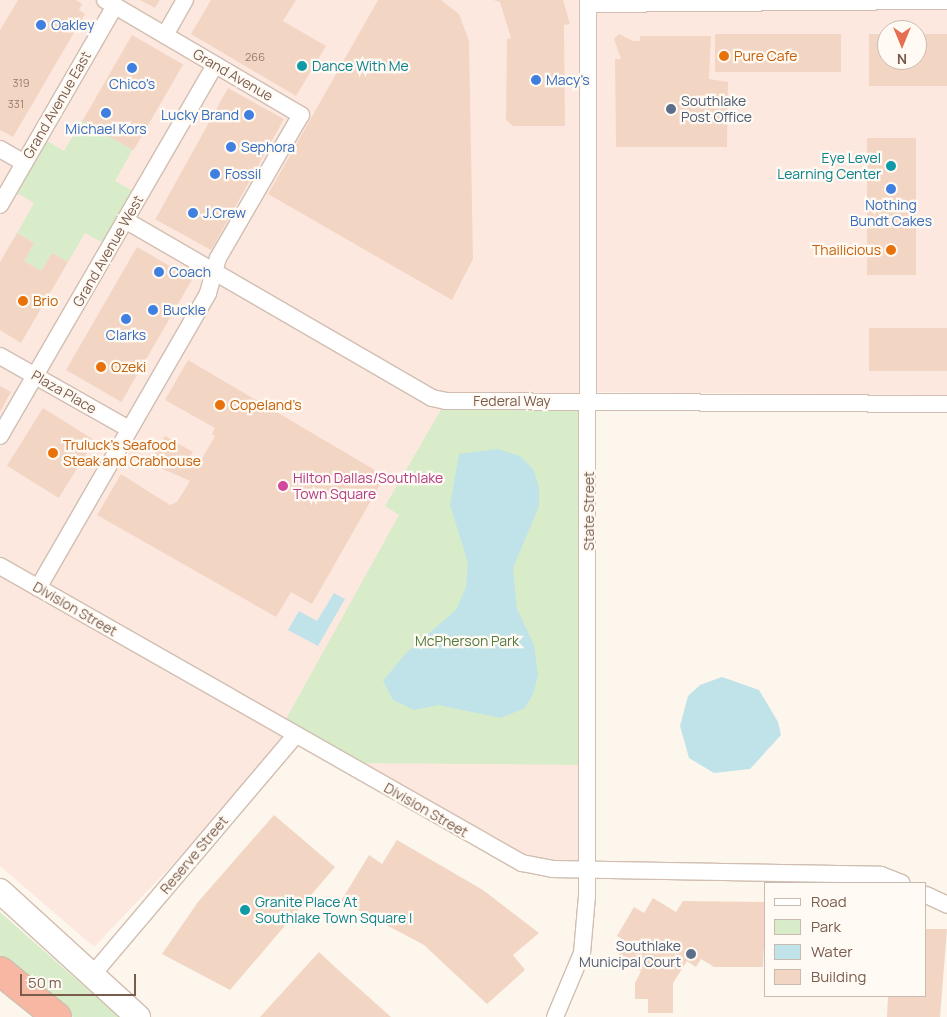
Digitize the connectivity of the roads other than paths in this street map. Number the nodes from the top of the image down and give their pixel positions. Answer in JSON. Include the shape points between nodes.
{"nodes":[{"id":1,"x":185,"y":0,"type":"edge"},
{"id":2,"x":947,"y":1,"type":"edge"},
{"id":3,"x":589,"y":2,"type":"edge"},
{"id":4,"x":110,"y":3,"type":"edge"},
{"id":5,"x":165,"y":35,"type":"junction"},
{"id":6,"x":216,"y":65,"type":"junction"},
{"id":7,"x":0,"y":149,"type":"edge"},
{"id":8,"x":24,"y":163,"type":"junction"},
{"id":9,"x":0,"y":204,"type":"edge"},
{"id":10,"x":126,"y":220,"type":"junction"},
{"id":11,"x":214,"y":271,"type":"junction"},
{"id":12,"x":0,"y":356,"type":"edge"},
{"id":13,"x":35,"y":376,"type":"junction"},
{"id":14,"x":589,"y":401,"type":"junction"},
{"id":15,"x":947,"y":404,"type":"edge"},
{"id":16,"x":129,"y":429,"type":"junction"},
{"id":17,"x":0,"y":436,"type":"edge"},
{"id":18,"x":0,"y":566,"type":"edge"},
{"id":19,"x":38,"y":588,"type":"junction"},
{"id":20,"x":295,"y":736,"type":"junction"},
{"id":21,"x":587,"y":870,"type":"junction"},
{"id":22,"x":899,"y":882,"type":"edge"},
{"id":23,"x":0,"y":892,"type":"edge"},
{"id":24,"x":0,"y":971,"type":"edge"},
{"id":25,"x":93,"y":974,"type":"junction"},
{"id":26,"x":57,"y":1017,"type":"edge"},
{"id":27,"x":138,"y":1017,"type":"edge"},
{"id":28,"x":555,"y":1017,"type":"edge"}],
"edges":[{"from":1,"to":5,"type":"street"},
{"from":2,"to":3,"type":"street"},
{"from":3,"to":14,"type":"street","name":"State Street"},
{"from":4,"to":5,"type":"street","name":"Grand Avenue"},
{"from":4,"to":8,"type":"street","name":"Grand Avenue East"},
{"from":5,"to":6,"type":"street","name":"Grand Avenue"},
{"from":6,"to":10,"type":"street","name":"Grand Avenue West"},
{"from":6,"to":11,"type":"street","name":"Grand Avenue","via":[[301,115]]},
{"from":7,"to":8,"type":"street"},
{"from":8,"to":9,"type":"street","name":"Grand Avenue East"},
{"from":10,"to":11,"type":"street","name":"Federal Way"},
{"from":10,"to":13,"type":"street","name":"Grand Avenue West"},
{"from":11,"to":14,"type":"street","name":"Federal Way","via":[[432,398]]},
{"from":11,"to":16,"type":"street","via":[[208,292]]},
{"from":12,"to":13,"type":"street","name":"Plaza Place"},
{"from":13,"to":16,"type":"street","name":"Plaza Place"},
{"from":13,"to":17,"type":"street","name":"Grand Avenue West"},
{"from":14,"to":15,"type":"street","name":"Federal Way"},
{"from":14,"to":21,"type":"street","name":"State Street"},
{"from":16,"to":19,"type":"street"},
{"from":18,"to":19,"type":"street","name":"Division Street"},
{"from":19,"to":20,"type":"street","name":"Division Street"},
{"from":20,"to":21,"type":"street","name":"Division Street","via":[[522,863]]},
{"from":20,"to":25,"type":"street","name":"Reserve Street"},
{"from":21,"to":22,"type":"street","name":"Division Street","via":[[881,875]]},
{"from":21,"to":28,"type":"street","name":"State Street","via":[[582,953]]},
{"from":23,"to":25,"type":"main road"},
{"from":24,"to":26,"type":"highway"},
{"from":25,"to":27,"type":"main road"}]}
